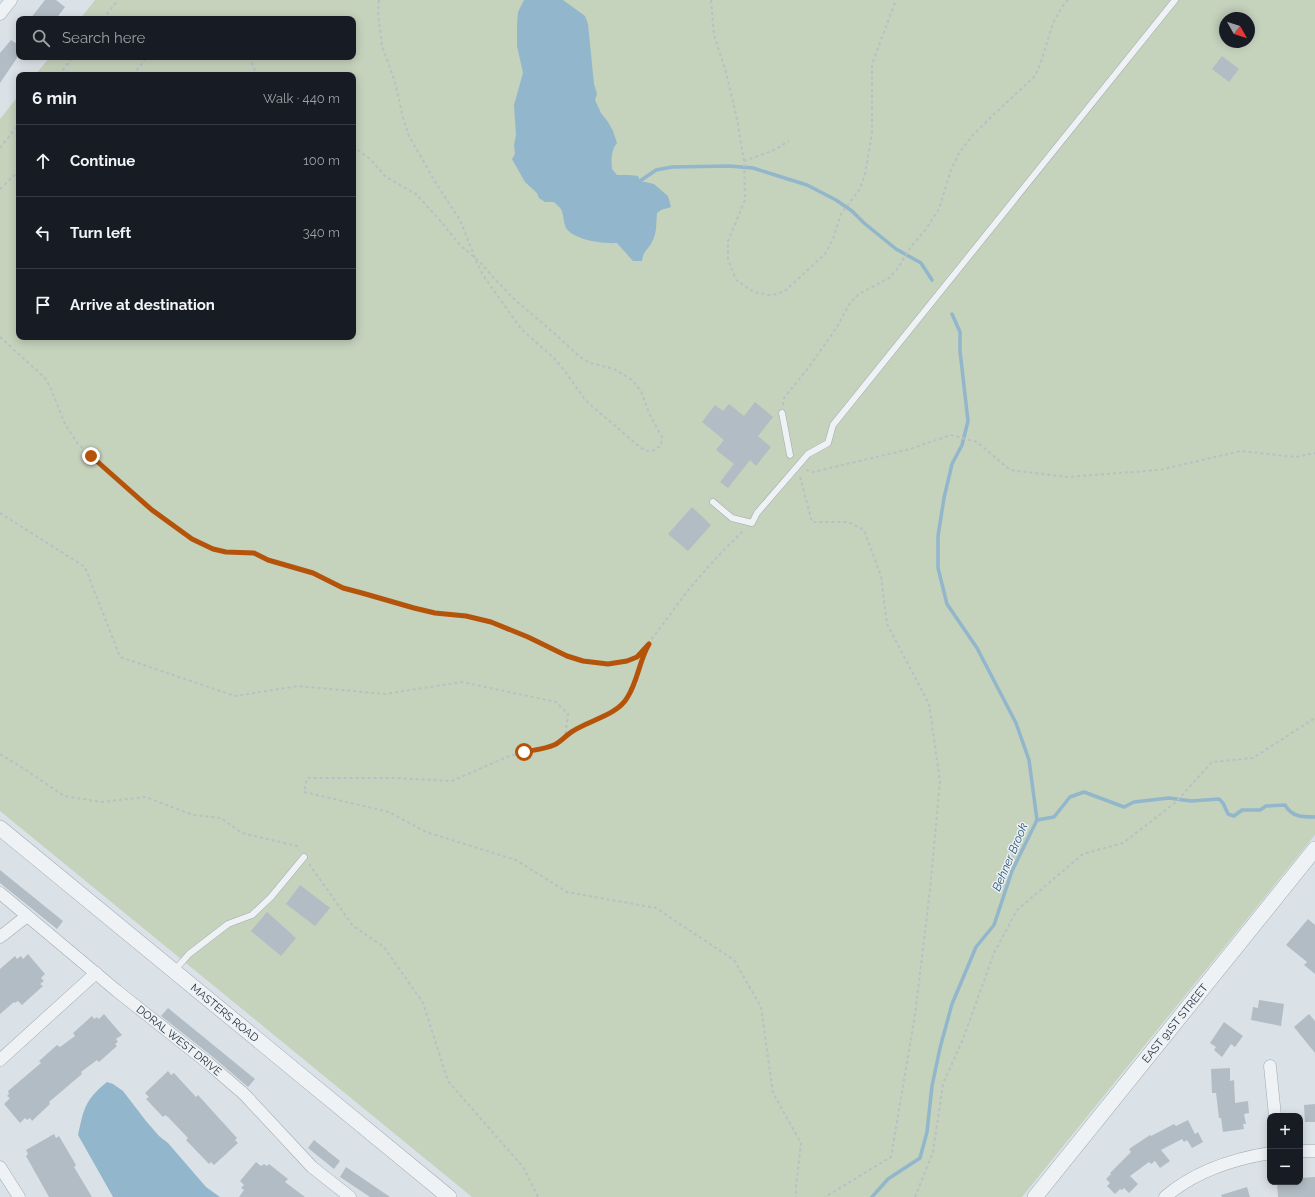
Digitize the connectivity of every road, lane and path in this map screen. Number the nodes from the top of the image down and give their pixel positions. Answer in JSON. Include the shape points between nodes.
{"nodes":[{"id":1,"x":11,"y":0,"type":"edge"},
{"id":2,"x":118,"y":0,"type":"edge"},
{"id":3,"x":379,"y":0,"type":"edge"},
{"id":4,"x":711,"y":0,"type":"edge"},
{"id":5,"x":896,"y":0,"type":"edge"},
{"id":6,"x":1068,"y":0,"type":"edge"},
{"id":7,"x":1175,"y":0,"type":"edge"},
{"id":8,"x":0,"y":14,"type":"edge"},
{"id":9,"x":105,"y":16,"type":"edge"},
{"id":10,"x":70,"y":60,"type":"edge"},
{"id":11,"x":144,"y":60,"type":"edge"},
{"id":12,"x":250,"y":60,"type":"edge"},
{"id":13,"x":60,"y":72,"type":"edge"},
{"id":14,"x":136,"y":72,"type":"edge"},
{"id":15,"x":256,"y":72,"type":"edge"},
{"id":16,"x":16,"y":128,"type":"edge"},
{"id":17,"x":789,"y":141,"type":"dead end"},
{"id":18,"x":0,"y":148,"type":"edge"},
{"id":19,"x":356,"y":148,"type":"edge"},
{"id":20,"x":744,"y":161,"type":"junction"},
{"id":21,"x":16,"y":174,"type":"edge"},
{"id":22,"x":0,"y":189,"type":"edge"},
{"id":23,"x":476,"y":259,"type":"junction"},
{"id":24,"x":0,"y":337,"type":"edge"},
{"id":25,"x":782,"y":414,"type":"joint"},
{"id":26,"x":1315,"y":453,"type":"edge"},
{"id":27,"x":790,"y":455,"type":"dead end"},
{"id":28,"x":797,"y":466,"type":"junction"},
{"id":29,"x":713,"y":502,"type":"dead end"},
{"id":30,"x":0,"y":513,"type":"edge"},
{"id":31,"x":752,"y":522,"type":"junction"},
{"id":32,"x":649,"y":644,"type":"junction"},
{"id":33,"x":1315,"y":718,"type":"edge"},
{"id":34,"x":565,"y":737,"type":"junction"},
{"id":35,"x":0,"y":754,"type":"edge"},
{"id":36,"x":0,"y":828,"type":"edge"},
{"id":37,"x":1315,"y":849,"type":"edge"},
{"id":38,"x":304,"y":857,"type":"junction"},
{"id":39,"x":0,"y":893,"type":"edge"},
{"id":40,"x":27,"y":916,"type":"junction"},
{"id":41,"x":0,"y":937,"type":"edge"},
{"id":42,"x":174,"y":971,"type":"junction"},
{"id":43,"x":96,"y":973,"type":"junction"},
{"id":44,"x":0,"y":1060,"type":"edge"},
{"id":45,"x":1270,"y":1066,"type":"dead end"},
{"id":46,"x":1275,"y":1113,"type":"edge"},
{"id":47,"x":1303,"y":1151,"type":"edge"},
{"id":48,"x":1315,"y":1151,"type":"edge"},
{"id":49,"x":1267,"y":1154,"type":"edge"},
{"id":50,"x":0,"y":1168,"type":"edge"},
{"id":51,"x":19,"y":1197,"type":"edge"},
{"id":52,"x":350,"y":1197,"type":"edge"},
{"id":53,"x":449,"y":1197,"type":"edge"},
{"id":54,"x":538,"y":1197,"type":"edge"},
{"id":55,"x":796,"y":1197,"type":"edge"},
{"id":56,"x":825,"y":1197,"type":"edge"},
{"id":57,"x":915,"y":1197,"type":"edge"},
{"id":58,"x":1034,"y":1197,"type":"edge"},
{"id":59,"x":1165,"y":1197,"type":"edge"}],
"edges":[{"from":1,"to":8,"type":"street"},
{"from":2,"to":9,"type":"path"},
{"from":3,"to":23,"type":"path","via":[[382,46],[395,82],[409,136],[436,185],[460,220]]},
{"from":4,"to":20,"type":"path","via":[[714,35],[726,72]]},
{"from":5,"to":20,"type":"path","via":[[872,64],[873,115],[869,150],[860,189],[840,217],[829,249],[782,292],[769,296],[758,294],[736,280],[727,256],[728,242],[745,200]]},
{"from":6,"to":25,"type":"path","via":[[1053,23],[1034,77],[972,136],[959,153],[938,209],[926,229],[889,278],[859,294],[850,303],[809,367],[784,398]]},
{"from":7,"to":28,"type":"lane","via":[[833,425],[828,444],[808,454]]},
{"from":10,"to":13,"type":"path"},
{"from":11,"to":14,"type":"path"},
{"from":12,"to":15,"type":"path"},
{"from":16,"to":18,"type":"path"},
{"from":17,"to":20,"type":"path","via":[[772,151]]},
{"from":19,"to":23,"type":"path","via":[[386,177],[416,194],[460,245]]},
{"from":21,"to":22,"type":"path"},
{"from":23,"to":23,"type":"path","via":[[514,299],[581,358],[614,369],[632,380],[641,391],[652,420],[661,433],[660,447],[650,451],[641,448],[586,401],[554,358],[521,329],[483,275]]},
{"from":24,"to":32,"type":"path","via":[[45,378],[65,424],[84,450],[152,510],[204,545],[226,552],[254,553],[268,560],[313,573],[343,588],[414,608],[486,621],[583,661],[608,664],[627,661],[637,657]]},
{"from":25,"to":27,"type":"lane"},
{"from":26,"to":28,"type":"path","via":[[1295,457],[1241,450],[1159,470],[1067,478],[1010,470],[977,442],[951,435],[910,449],[813,472]]},
{"from":28,"to":31,"type":"lane"},
{"from":28,"to":56,"type":"path","via":[[812,522],[848,522],[864,530],[881,576],[887,624],[929,704],[940,781],[915,1015],[891,1157]]},
{"from":29,"to":31,"type":"lane","via":[[732,518]]},
{"from":30,"to":34,"type":"path","via":[[85,567],[120,657],[235,696],[298,686],[385,694],[462,682],[556,702],[568,714]]},
{"from":31,"to":32,"type":"path","via":[[698,578]]},
{"from":32,"to":34,"type":"path","via":[[641,658],[632,688],[623,703]]},
{"from":33,"to":57,"type":"path","via":[[1253,758],[1212,762],[1176,802],[1123,843],[1083,854],[1017,910],[994,953],[963,1039],[943,1084],[933,1152]]},
{"from":34,"to":55,"type":"path","via":[[553,745],[509,756],[452,780],[307,778],[304,792],[389,812],[426,832],[516,860],[567,892],[656,908],[734,960],[761,1007],[773,1093],[801,1143]]},
{"from":35,"to":38,"type":"path","via":[[64,796],[101,802],[146,797],[193,815],[221,818],[242,833],[296,846]]},
{"from":36,"to":42,"type":"street","name":"MASTERS ROAD"},
{"from":37,"to":58,"type":"street","name":"EAST 91ST STREET"},
{"from":38,"to":42,"type":"lane","via":[[271,897],[252,915],[228,924],[189,954]]},
{"from":38,"to":54,"type":"path","via":[[353,926],[384,947],[424,1003],[448,1081],[523,1167]]},
{"from":39,"to":40,"type":"street","name":"DORAL WEST DRIVE"},
{"from":40,"to":41,"type":"street"},
{"from":40,"to":43,"type":"street","name":"DORAL WEST DRIVE"},
{"from":42,"to":53,"type":"street","name":"MASTERS ROAD"},
{"from":43,"to":44,"type":"street"},
{"from":43,"to":52,"type":"street","name":"DORAL WEST DRIVE","via":[[244,1094],[312,1167]]},
{"from":45,"to":46,"type":"street"},
{"from":47,"to":48,"type":"street"},
{"from":49,"to":59,"type":"street","via":[[1234,1161],[1203,1173]]},
{"from":50,"to":51,"type":"street"}]}
